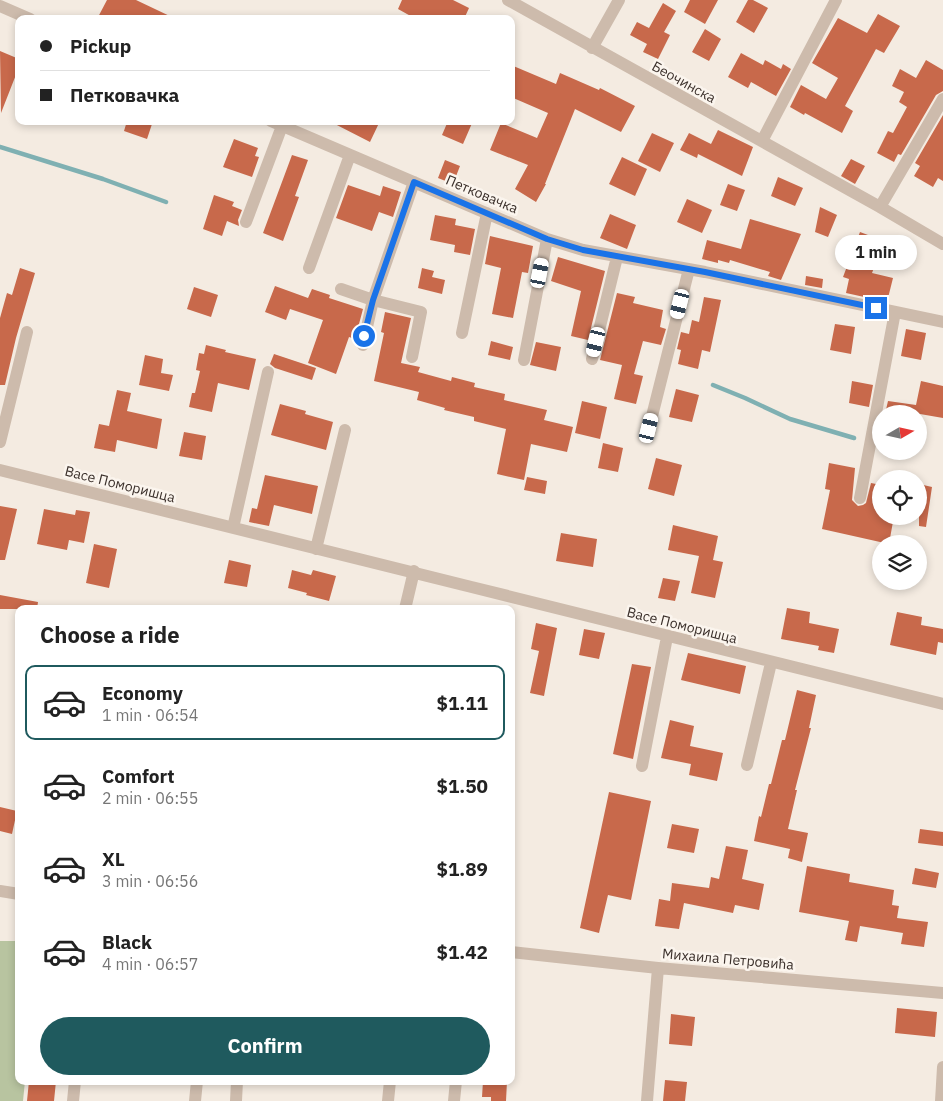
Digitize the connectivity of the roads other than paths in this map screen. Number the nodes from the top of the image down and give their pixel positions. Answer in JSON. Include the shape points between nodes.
{"nodes":[{"id":1,"x":508,"y":0,"type":"edge"},
{"id":2,"x":619,"y":0,"type":"edge"},
{"id":3,"x":836,"y":0,"type":"edge"},
{"id":4,"x":0,"y":6,"type":"edge"},
{"id":5,"x":21,"y":15,"type":"edge"},
{"id":6,"x":592,"y":48,"type":"junction"},
{"id":7,"x":943,"y":99,"type":"edge"},
{"id":8,"x":277,"y":125,"type":"edge"},
{"id":9,"x":279,"y":125,"type":"edge"},
{"id":10,"x":762,"y":141,"type":"junction"},
{"id":11,"x":350,"y":155,"type":"junction"},
{"id":12,"x":414,"y":182,"type":"junction"},
{"id":13,"x":880,"y":207,"type":"junction"},
{"id":14,"x":486,"y":212,"type":"junction"},
{"id":15,"x":246,"y":222,"type":"dead end"},
{"id":16,"x":547,"y":239,"type":"junction"},
{"id":17,"x":943,"y":244,"type":"edge"},
{"id":18,"x":617,"y":257,"type":"junction"},
{"id":19,"x":309,"y":268,"type":"dead end"},
{"id":20,"x":689,"y":269,"type":"junction"},
{"id":21,"x":341,"y":289,"type":"dead end"},
{"id":22,"x":373,"y":300,"type":"junction"},
{"id":23,"x":894,"y":312,"type":"junction"},
{"id":24,"x":943,"y":322,"type":"edge"},
{"id":25,"x":27,"y":332,"type":"dead end"},
{"id":26,"x":462,"y":333,"type":"dead end"},
{"id":27,"x":363,"y":345,"type":"dead end"},
{"id":28,"x":412,"y":357,"type":"dead end"},
{"id":29,"x":592,"y":358,"type":"dead end"},
{"id":30,"x":524,"y":360,"type":"dead end"},
{"id":31,"x":268,"y":372,"type":"dead end"},
{"id":32,"x":649,"y":428,"type":"dead end"},
{"id":33,"x":345,"y":430,"type":"dead end"},
{"id":34,"x":0,"y":442,"type":"edge"},
{"id":35,"x":0,"y":470,"type":"edge"},
{"id":36,"x":860,"y":498,"type":"dead end"},
{"id":37,"x":233,"y":528,"type":"junction"},
{"id":38,"x":316,"y":549,"type":"junction"},
{"id":39,"x":414,"y":571,"type":"junction"},
{"id":40,"x":406,"y":605,"type":"edge"},
{"id":41,"x":667,"y":637,"type":"junction"},
{"id":42,"x":771,"y":662,"type":"junction"},
{"id":43,"x":943,"y":704,"type":"edge"},
{"id":44,"x":747,"y":765,"type":"dead end"},
{"id":45,"x":642,"y":766,"type":"dead end"},
{"id":46,"x":0,"y":892,"type":"edge"},
{"id":47,"x":15,"y":894,"type":"edge"},
{"id":48,"x":515,"y":952,"type":"edge"},
{"id":49,"x":658,"y":968,"type":"junction"},
{"id":50,"x":943,"y":993,"type":"edge"},
{"id":51,"x":943,"y":1067,"type":"edge"},
{"id":52,"x":75,"y":1085,"type":"edge"},
{"id":53,"x":197,"y":1085,"type":"edge"},
{"id":54,"x":237,"y":1085,"type":"edge"},
{"id":55,"x":390,"y":1085,"type":"edge"},
{"id":56,"x":456,"y":1085,"type":"edge"},
{"id":57,"x":74,"y":1101,"type":"edge"},
{"id":58,"x":195,"y":1101,"type":"edge"},
{"id":59,"x":236,"y":1101,"type":"edge"},
{"id":60,"x":388,"y":1101,"type":"edge"},
{"id":61,"x":454,"y":1101,"type":"edge"},
{"id":62,"x":647,"y":1101,"type":"edge"},
{"id":63,"x":940,"y":1101,"type":"edge"}],
"edges":[{"from":1,"to":6,"type":"street","name":"Беочинска"},
{"from":2,"to":6,"type":"street"},
{"from":3,"to":10,"type":"street"},
{"from":4,"to":5,"type":"street"},
{"from":6,"to":10,"type":"street","name":"Беочинска"},
{"from":7,"to":13,"type":"street"},
{"from":8,"to":15,"type":"street"},
{"from":9,"to":11,"type":"street","name":"Петковачка"},
{"from":10,"to":13,"type":"street","name":"Беочинска"},
{"from":11,"to":12,"type":"street","name":"Петковачка"},
{"from":11,"to":19,"type":"street"},
{"from":12,"to":14,"type":"street","name":"Петковачка"},
{"from":12,"to":22,"type":"street"},
{"from":13,"to":17,"type":"street","name":"Беочинска"},
{"from":14,"to":16,"type":"street","name":"Петковачка"},
{"from":14,"to":26,"type":"street"},
{"from":16,"to":18,"type":"street","name":"Петковачка"},
{"from":16,"to":30,"type":"street"},
{"from":18,"to":20,"type":"street","name":"Петковачка"},
{"from":18,"to":29,"type":"street"},
{"from":20,"to":23,"type":"street","name":"Петковачка"},
{"from":20,"to":32,"type":"street"},
{"from":21,"to":22,"type":"street"},
{"from":22,"to":27,"type":"street"},
{"from":22,"to":28,"type":"street","via":[[421,312]]},
{"from":23,"to":24,"type":"street","name":"Петковачка"},
{"from":23,"to":36,"type":"street"},
{"from":25,"to":34,"type":"street"},
{"from":31,"to":37,"type":"street"},
{"from":33,"to":38,"type":"street"},
{"from":35,"to":37,"type":"street","name":"Васе Поморишца"},
{"from":37,"to":38,"type":"street","name":"Васе Поморишца"},
{"from":38,"to":39,"type":"street","name":"Васе Поморишца"},
{"from":39,"to":40,"type":"street"},
{"from":39,"to":41,"type":"street","name":"Васе Поморишца"},
{"from":41,"to":42,"type":"street","name":"Васе Поморишца"},
{"from":41,"to":45,"type":"street"},
{"from":42,"to":43,"type":"street","name":"Васе Поморишца"},
{"from":42,"to":44,"type":"street"},
{"from":46,"to":47,"type":"street"},
{"from":48,"to":49,"type":"street","name":"Михаила Петровића"},
{"from":49,"to":50,"type":"street","name":"Михаила Петровића"},
{"from":49,"to":62,"type":"street"},
{"from":51,"to":63,"type":"street"},
{"from":52,"to":57,"type":"street"},
{"from":53,"to":58,"type":"street"},
{"from":54,"to":59,"type":"street"},
{"from":55,"to":60,"type":"street"},
{"from":56,"to":61,"type":"street"}]}
